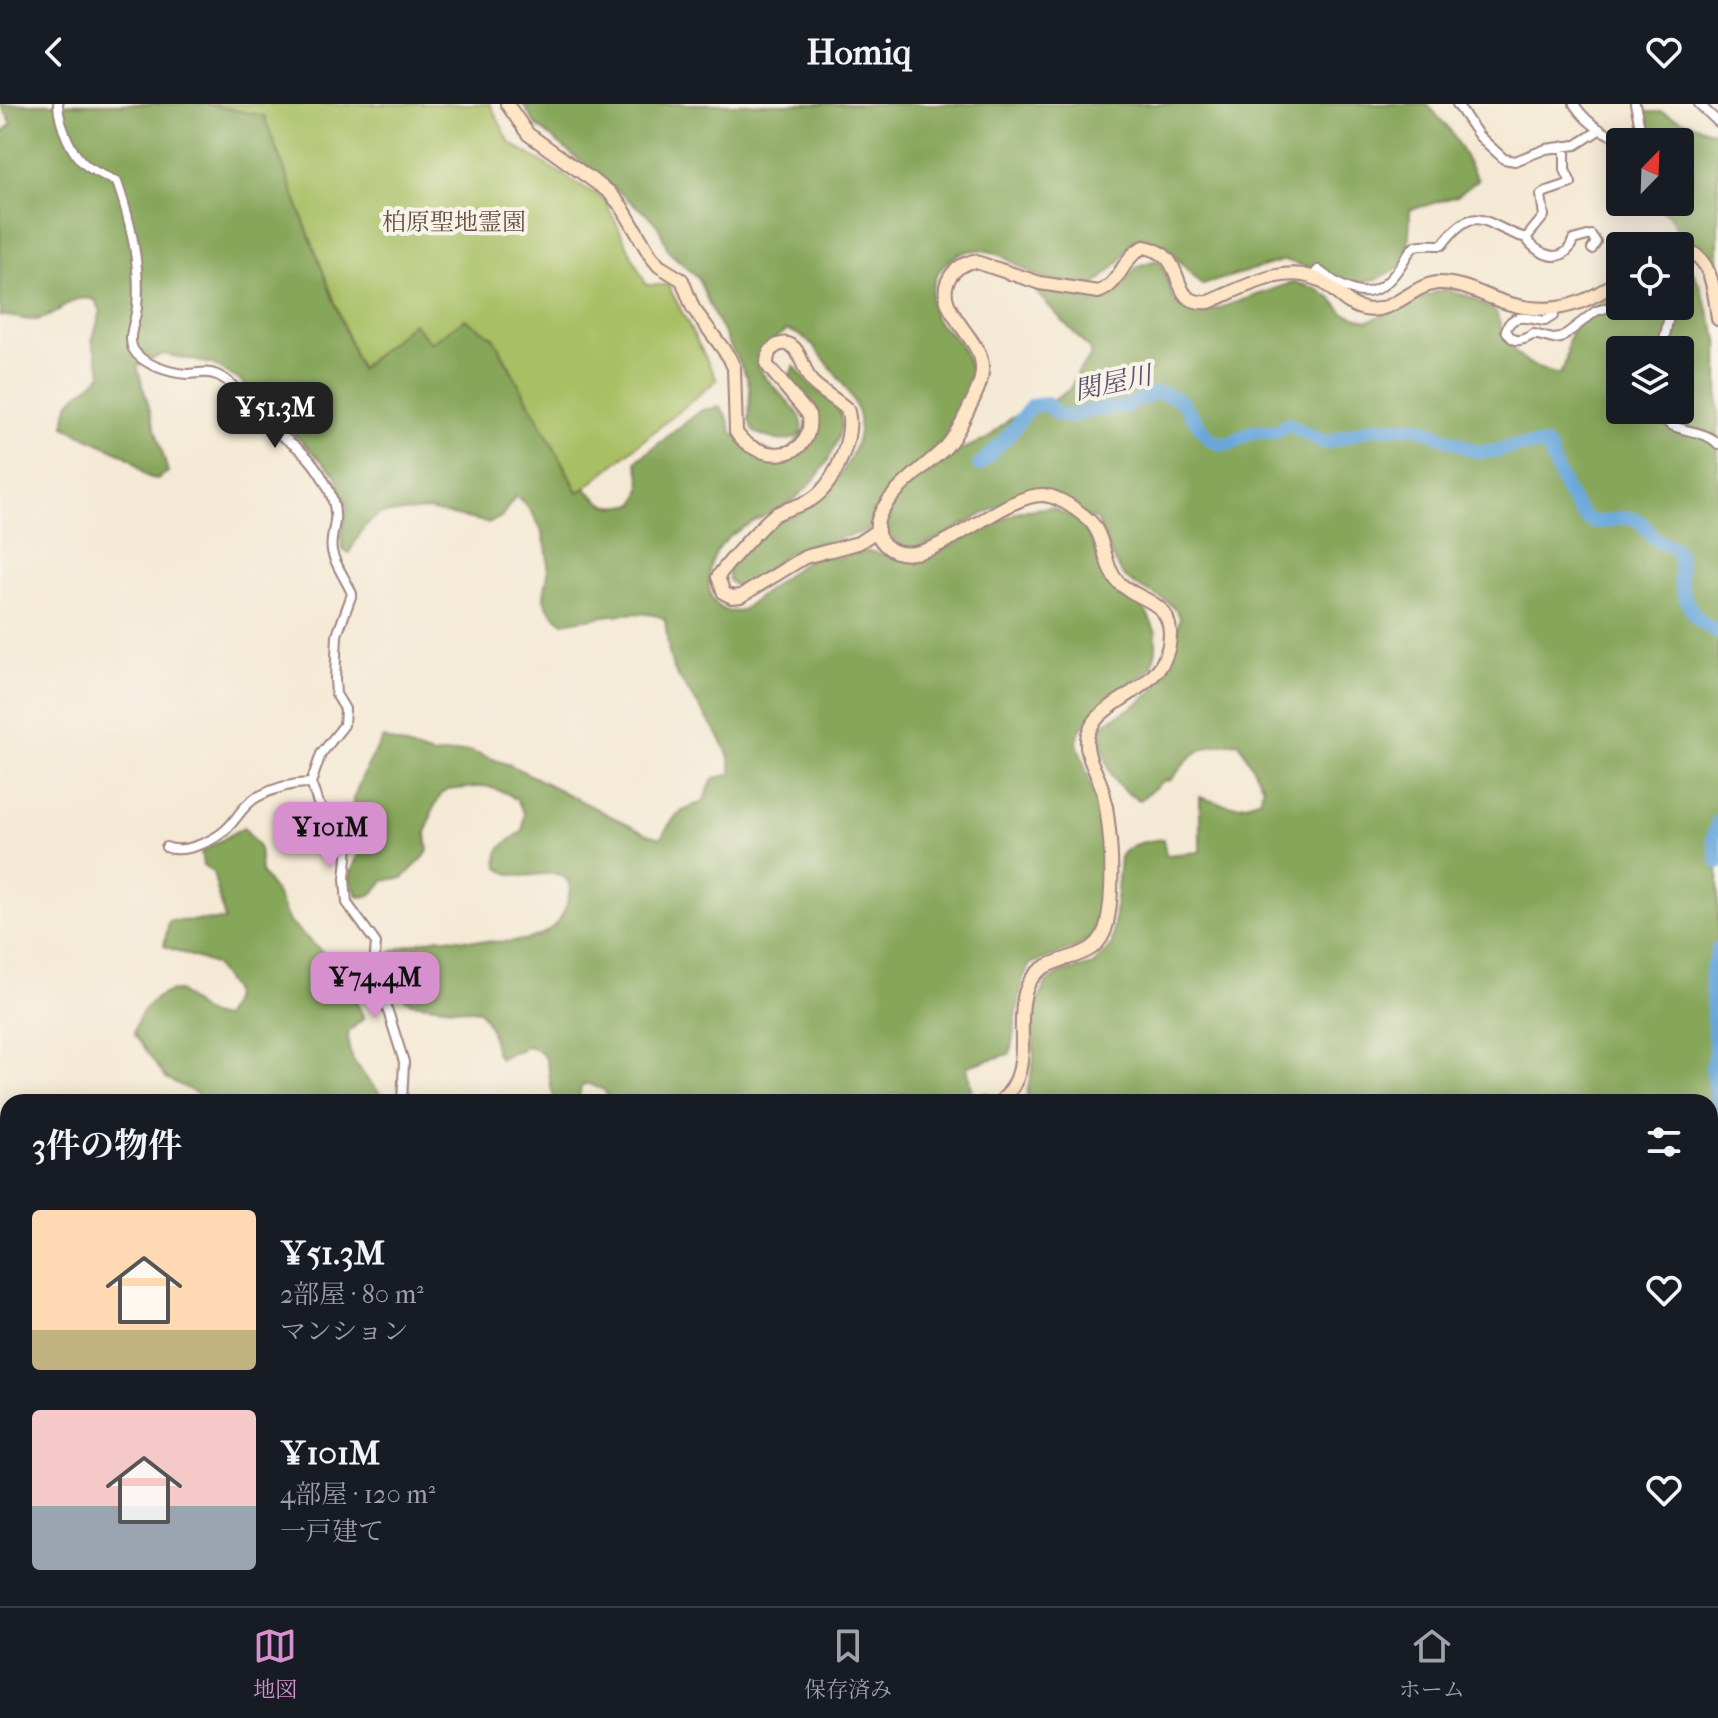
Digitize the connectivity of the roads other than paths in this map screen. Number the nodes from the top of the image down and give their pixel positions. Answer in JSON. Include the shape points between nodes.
{"nodes":[{"id":1,"x":507,"y":104,"type":"edge"},
{"id":2,"x":1457,"y":104,"type":"edge"},
{"id":3,"x":1574,"y":104,"type":"edge"},
{"id":4,"x":1635,"y":104,"type":"edge"},
{"id":5,"x":1699,"y":104,"type":"edge"},
{"id":6,"x":56,"y":105,"type":"edge"},
{"id":7,"x":1718,"y":122,"type":"edge"},
{"id":8,"x":1598,"y":131,"type":"junction"},
{"id":9,"x":1565,"y":146,"type":"junction"},
{"id":10,"x":1526,"y":238,"type":"junction"},
{"id":11,"x":1592,"y":249,"type":"dead end"},
{"id":12,"x":1694,"y":254,"type":"edge"},
{"id":13,"x":1312,"y":277,"type":"junction"},
{"id":14,"x":1606,"y":290,"type":"edge"},
{"id":15,"x":1606,"y":308,"type":"edge"},
{"id":16,"x":1556,"y":309,"type":"junction"},
{"id":17,"x":1718,"y":319,"type":"edge"},
{"id":18,"x":1668,"y":424,"type":"edge"},
{"id":19,"x":1718,"y":444,"type":"edge"},
{"id":20,"x":878,"y":530,"type":"junction"},
{"id":21,"x":311,"y":783,"type":"junction"},
{"id":22,"x":166,"y":847,"type":"dead end"},
{"id":23,"x":402,"y":1094,"type":"edge"},
{"id":24,"x":1006,"y":1094,"type":"edge"}],
"edges":[{"from":1,"to":20,"type":"main road","via":[[528,134],[609,192],[659,266],[682,280],[693,308],[734,368],[736,432],[741,440],[791,453],[808,432],[809,415],[767,365],[767,356],[780,344],[796,348],[808,377],[847,409],[851,427],[831,478],[814,499],[773,515],[723,568],[718,577],[724,593],[741,596],[805,557],[858,543]]},
{"from":2,"to":9,"type":"street","via":[[1479,136],[1504,159],[1515,161]]},
{"from":3,"to":8,"type":"street"},
{"from":4,"to":8,"type":"street","via":[[1642,136],[1634,140]]},
{"from":5,"to":7,"type":"street"},
{"from":6,"to":21,"type":"street","via":[[72,149],[86,166],[117,182],[124,203],[138,282],[130,340],[134,351],[170,371],[218,375],[313,463],[334,503],[331,547],[352,594],[337,635],[336,694],[345,709],[344,725],[321,754]]},
{"from":8,"to":9,"type":"street"},
{"from":9,"to":10,"type":"street","via":[[1571,183],[1541,195],[1544,216]]},
{"from":10,"to":11,"type":"street","via":[[1532,248],[1554,257],[1571,248],[1573,240],[1591,235],[1596,242]]},
{"from":10,"to":13,"type":"street","via":[[1482,218],[1470,218],[1442,245],[1410,250],[1380,290],[1343,288],[1318,270]]},
{"from":12,"to":17,"type":"main road","via":[[1709,271]]},
{"from":13,"to":16,"type":"main road","via":[[1366,310],[1378,310],[1429,284],[1442,283],[1522,308]]},
{"from":13,"to":20,"type":"main road","via":[[1288,274],[1200,303],[1185,295],[1171,259],[1151,248],[1137,250],[1114,282],[1098,292],[1040,283],[983,263],[964,264],[947,282],[947,301],[977,347],[981,380],[955,435],[884,505]]},
{"from":14,"to":16,"type":"main road"},
{"from":15,"to":16,"type":"street","via":[[1561,338],[1534,334],[1520,341],[1506,330],[1512,319],[1545,321]]},
{"from":18,"to":19,"type":"street","via":[[1705,433]]},
{"from":20,"to":24,"type":"main road","via":[[885,546],[897,552],[930,551],[1009,505],[1037,495],[1057,498],[1096,528],[1118,582],[1151,600],[1168,620],[1167,651],[1158,669],[1142,688],[1094,721],[1087,736],[1108,820],[1106,927],[1095,947],[1047,964],[1027,988],[1022,1066]]},
{"from":21,"to":22,"type":"street","via":[[255,797],[226,831],[209,841],[175,851]]},
{"from":21,"to":23,"type":"street","via":[[318,803],[346,839],[347,903],[376,943],[374,967],[404,1062]]}]}
